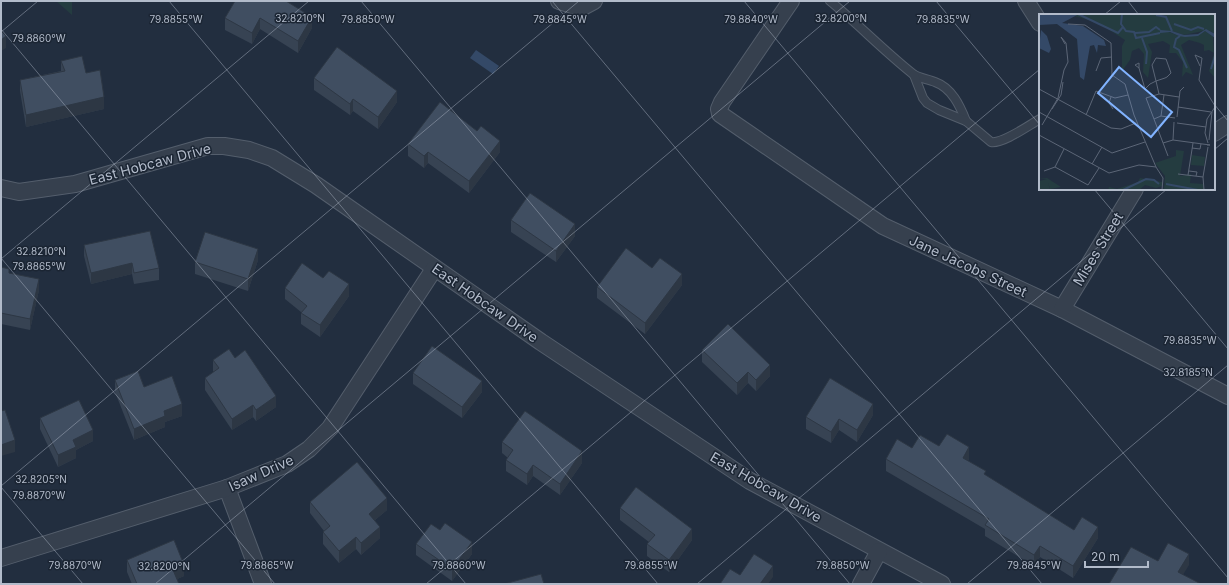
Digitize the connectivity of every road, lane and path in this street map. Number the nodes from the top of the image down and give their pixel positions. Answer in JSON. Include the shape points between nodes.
{"nodes":[{"id":1,"x":559,"y":1,"type":"edge"},
{"id":2,"x":594,"y":1,"type":"edge"},
{"id":3,"x":791,"y":1,"type":"edge"},
{"id":4,"x":830,"y":1,"type":"edge"},
{"id":5,"x":1026,"y":1,"type":"edge"},
{"id":6,"x":1039,"y":20,"type":"edge"},
{"id":7,"x":914,"y":75,"type":"junction"},
{"id":8,"x":1039,"y":120,"type":"edge"},
{"id":9,"x":966,"y":121,"type":"junction"},
{"id":10,"x":1,"y":188,"type":"edge"},
{"id":11,"x":1134,"y":190,"type":"edge"},
{"id":12,"x":434,"y":268,"type":"junction"},
{"id":13,"x":1062,"y":309,"type":"junction"},
{"id":14,"x":1228,"y":396,"type":"edge"},
{"id":15,"x":227,"y":488,"type":"junction"},
{"id":16,"x":879,"y":551,"type":"junction"},
{"id":17,"x":1,"y":558,"type":"edge"},
{"id":18,"x":263,"y":584,"type":"edge"},
{"id":19,"x":861,"y":584,"type":"edge"},
{"id":20,"x":942,"y":584,"type":"edge"}],
"edges":[{"from":1,"to":2,"type":"street","via":[[581,8]]},
{"from":3,"to":13,"type":"street","name":"Jane Jacobs Street","via":[[722,102],[720,114],[883,226]]},
{"from":4,"to":7,"type":"lane"},
{"from":5,"to":6,"type":"street"},
{"from":7,"to":9,"type":"lane","via":[[937,82],[947,90],[960,105]]},
{"from":7,"to":9,"type":"lane","via":[[927,103]]},
{"from":8,"to":9,"type":"lane","via":[[995,143]]},
{"from":10,"to":12,"type":"street","name":"East Hobcaw Drive","via":[[19,192],[75,184],[208,146],[249,150],[272,158],[316,185]]},
{"from":11,"to":13,"type":"street","name":"Mises Street"},
{"from":12,"to":15,"type":"street","name":"Isaw Drive","via":[[330,428],[308,450],[287,464]]},
{"from":12,"to":16,"type":"street","name":"East Hobcaw Drive","via":[[750,481]]},
{"from":13,"to":14,"type":"street","name":"Jane Jacobs Street"},
{"from":15,"to":17,"type":"street","name":"Isaw Drive"},
{"from":15,"to":18,"type":"street"},
{"from":16,"to":19,"type":"street"},
{"from":16,"to":20,"type":"street","name":"East Hobcaw Drive"}]}
